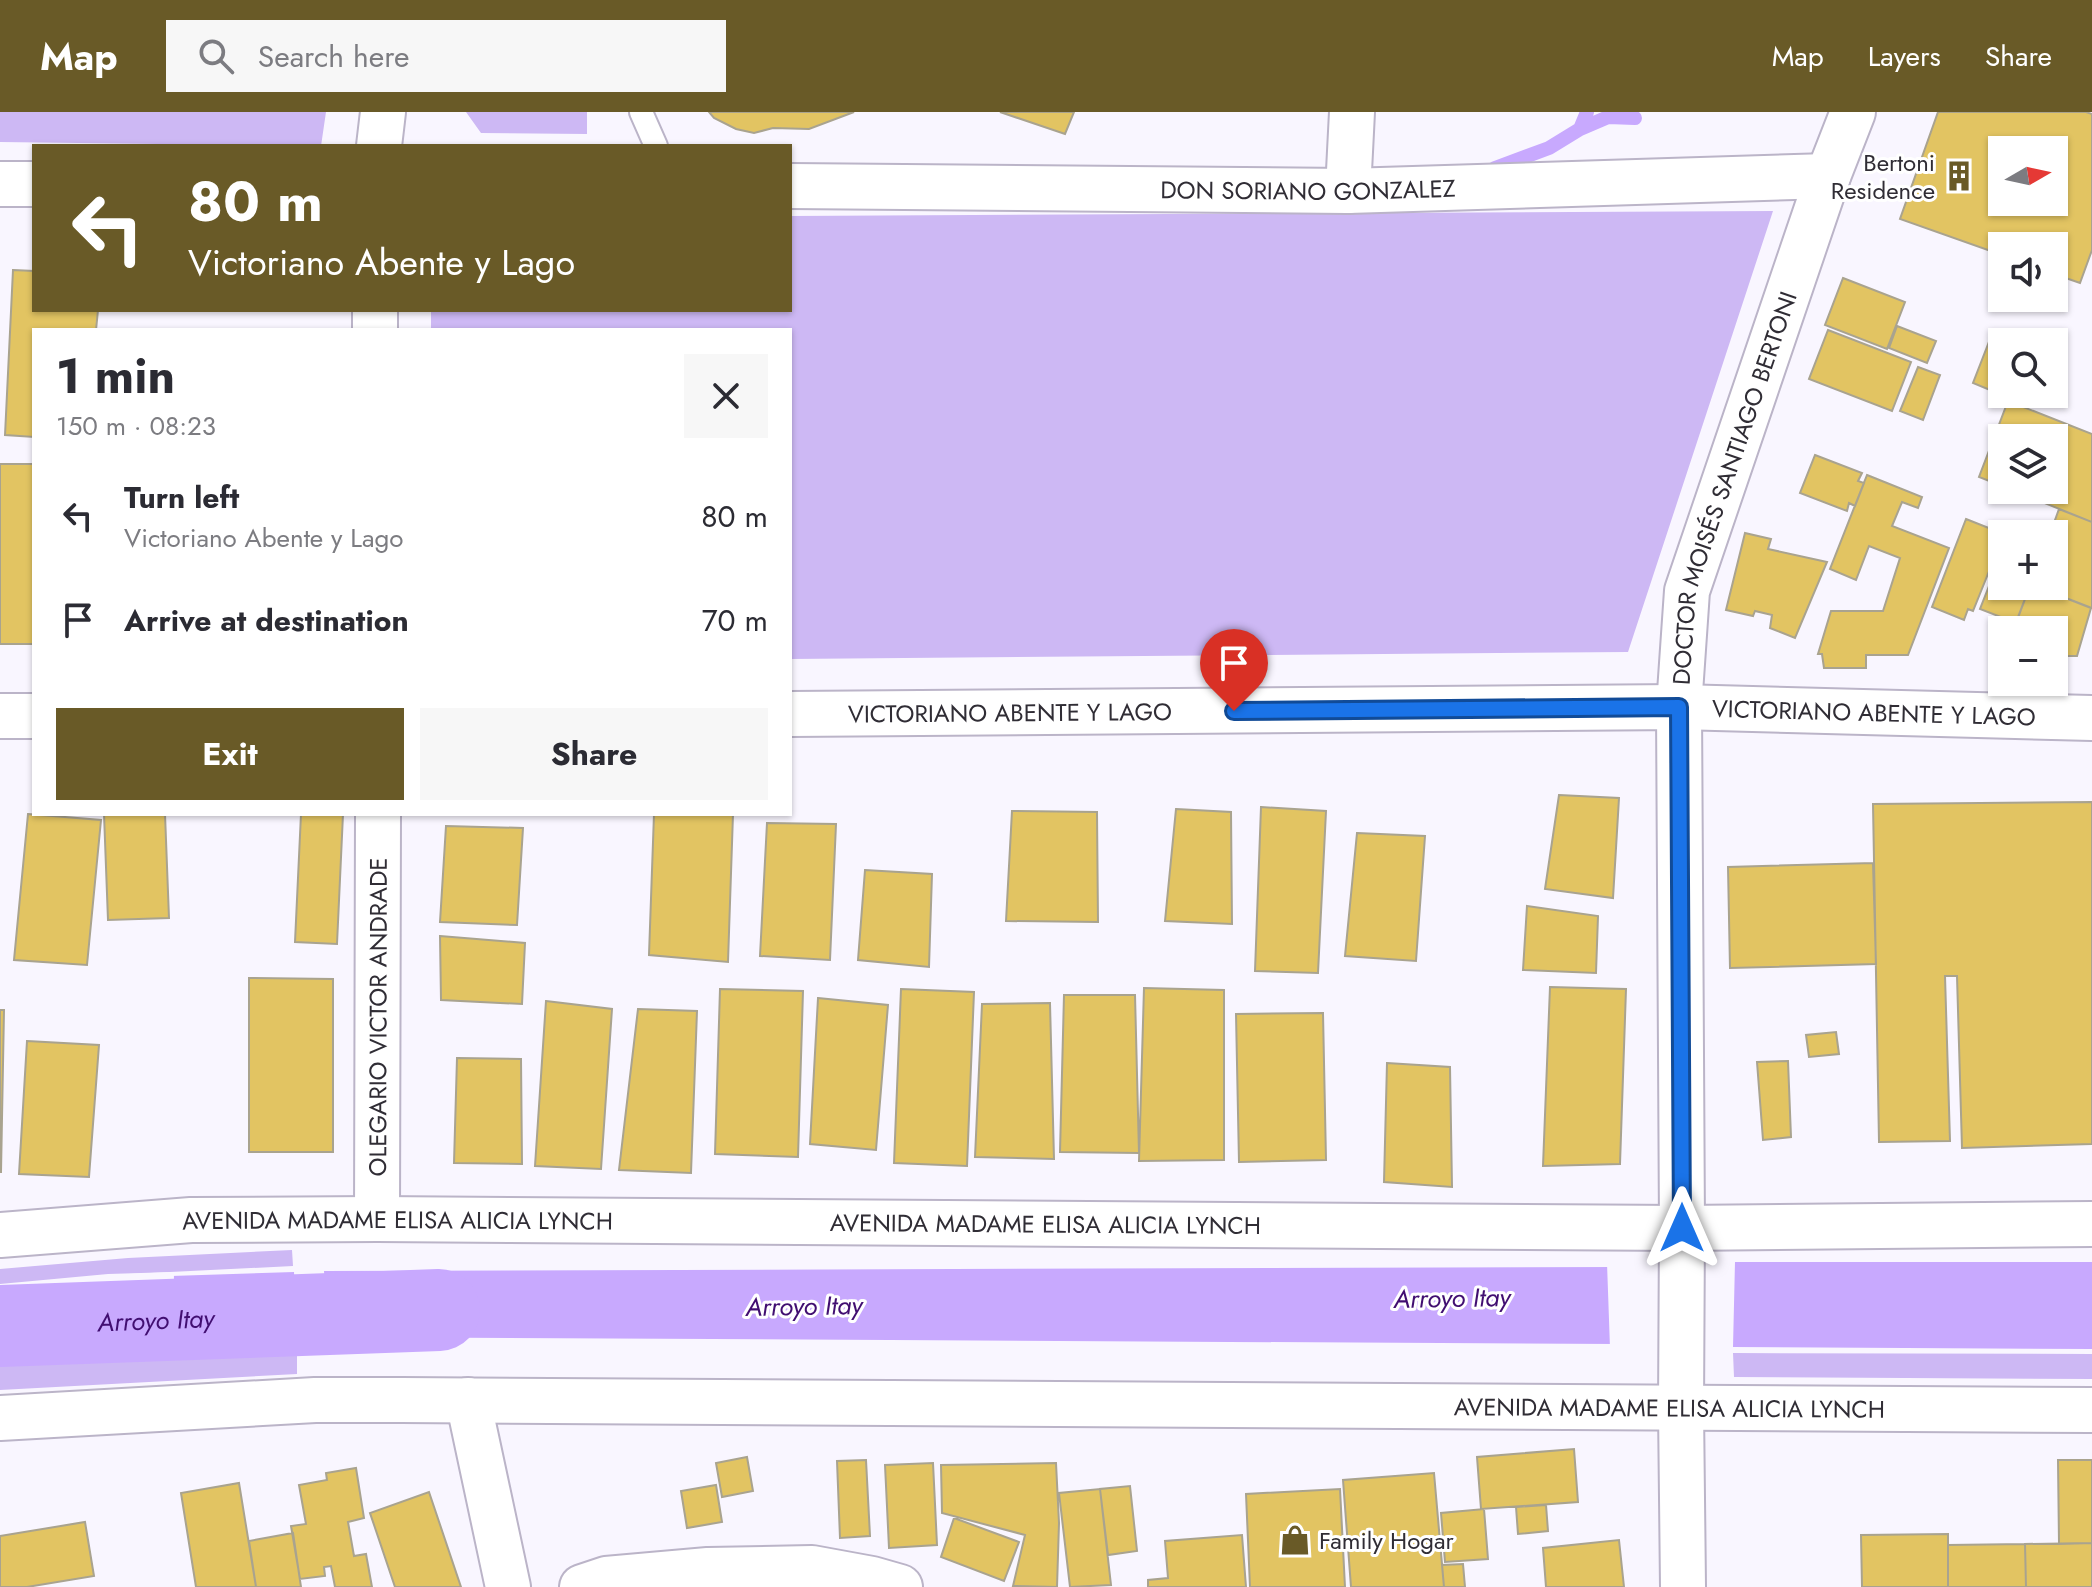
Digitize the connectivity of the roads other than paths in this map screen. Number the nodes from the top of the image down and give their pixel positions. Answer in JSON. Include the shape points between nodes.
{"nodes":[{"id":1,"x":383,"y":112,"type":"edge"},
{"id":2,"x":641,"y":112,"type":"edge"},
{"id":3,"x":1352,"y":112,"type":"edge"},
{"id":4,"x":1853,"y":112,"type":"edge"},
{"id":5,"x":379,"y":144,"type":"edge"},
{"id":6,"x":655,"y":144,"type":"edge"},
{"id":7,"x":1828,"y":176,"type":"junction"},
{"id":8,"x":0,"y":184,"type":"edge"},
{"id":9,"x":32,"y":184,"type":"edge"},
{"id":10,"x":792,"y":186,"type":"edge"},
{"id":11,"x":1348,"y":191,"type":"junction"},
{"id":12,"x":1679,"y":707,"type":"junction"},
{"id":13,"x":792,"y":714,"type":"edge"},
{"id":14,"x":0,"y":716,"type":"edge"},
{"id":15,"x":32,"y":716,"type":"edge"},
{"id":16,"x":2092,"y":718,"type":"edge"},
{"id":17,"x":378,"y":816,"type":"edge"},
{"id":18,"x":0,"y":1218,"type":"edge"},
{"id":19,"x":377,"y":1219,"type":"junction"},
{"id":20,"x":191,"y":1220,"type":"junction"},
{"id":21,"x":2092,"y":1224,"type":"edge"},
{"id":22,"x":0,"y":1235,"type":"edge"},
{"id":23,"x":1682,"y":1243,"type":"junction"},
{"id":24,"x":468,"y":1400,"type":"junction"},
{"id":25,"x":1681,"y":1409,"type":"junction"},
{"id":26,"x":2092,"y":1410,"type":"edge"},
{"id":27,"x":0,"y":1418,"type":"edge"},
{"id":28,"x":508,"y":1587,"type":"edge"},
{"id":29,"x":582,"y":1587,"type":"edge"},
{"id":30,"x":900,"y":1587,"type":"edge"},
{"id":31,"x":1683,"y":1587,"type":"edge"}],
"edges":[{"from":1,"to":5,"type":"main road"},
{"from":2,"to":6,"type":"lane"},
{"from":3,"to":11,"type":"main road"},
{"from":4,"to":7,"type":"main road","name":"DOCTOR MOISÉS SANTIAGO BERTONI"},
{"from":7,"to":11,"type":"main road","name":"DON SORIANO GONZALEZ"},
{"from":7,"to":12,"type":"main road","name":"DOCTOR MOISÉS SANTIAGO BERTONI","via":[[1687,591]]},
{"from":8,"to":9,"type":"main road"},
{"from":10,"to":11,"type":"main road","name":"DON SORIANO GONZALEZ"},
{"from":12,"to":13,"type":"main road","name":"VICTORIANO ABENTE Y LAGO"},
{"from":12,"to":16,"type":"main road","name":"VICTORIANO ABENTE Y LAGO"},
{"from":12,"to":23,"type":"main road","name":"DOCTOR MOISÉS SANTIAGO BERTONI"},
{"from":14,"to":15,"type":"main road"},
{"from":17,"to":19,"type":"main road","name":"OLEGARIO VICTOR ANDRADE"},
{"from":18,"to":20,"type":"main road"},
{"from":19,"to":20,"type":"main road","name":"AVENIDA MADAME ELISA ALICIA LYNCH"},
{"from":19,"to":23,"type":"main road","name":"AVENIDA MADAME ELISA ALICIA LYNCH"},
{"from":20,"to":22,"type":"main road","name":"AVENIDA MADAME ELISA ALICIA LYNCH"},
{"from":21,"to":23,"type":"main road","name":"AVENIDA MADAME ELISA ALICIA LYNCH"},
{"from":23,"to":25,"type":"main road","name":"DOCTOR MOISÉS SANTIAGO BERTONI"},
{"from":24,"to":25,"type":"main road","name":"AVENIDA MADAME ELISA ALICIA LYNCH"},
{"from":24,"to":27,"type":"main road","name":"AVENIDA MADAME ELISA ALICIA LYNCH","via":[[315,1400]]},
{"from":24,"to":28,"type":"main road"},
{"from":25,"to":26,"type":"main road","name":"AVENIDA MADAME ELISA ALICIA LYNCH"},
{"from":25,"to":31,"type":"main road","name":"DOCTOR MOISÉS SANTIAGO BERTONI"},
{"from":29,"to":30,"type":"main road","via":[[606,1579],[708,1570],[812,1568]]}]}
